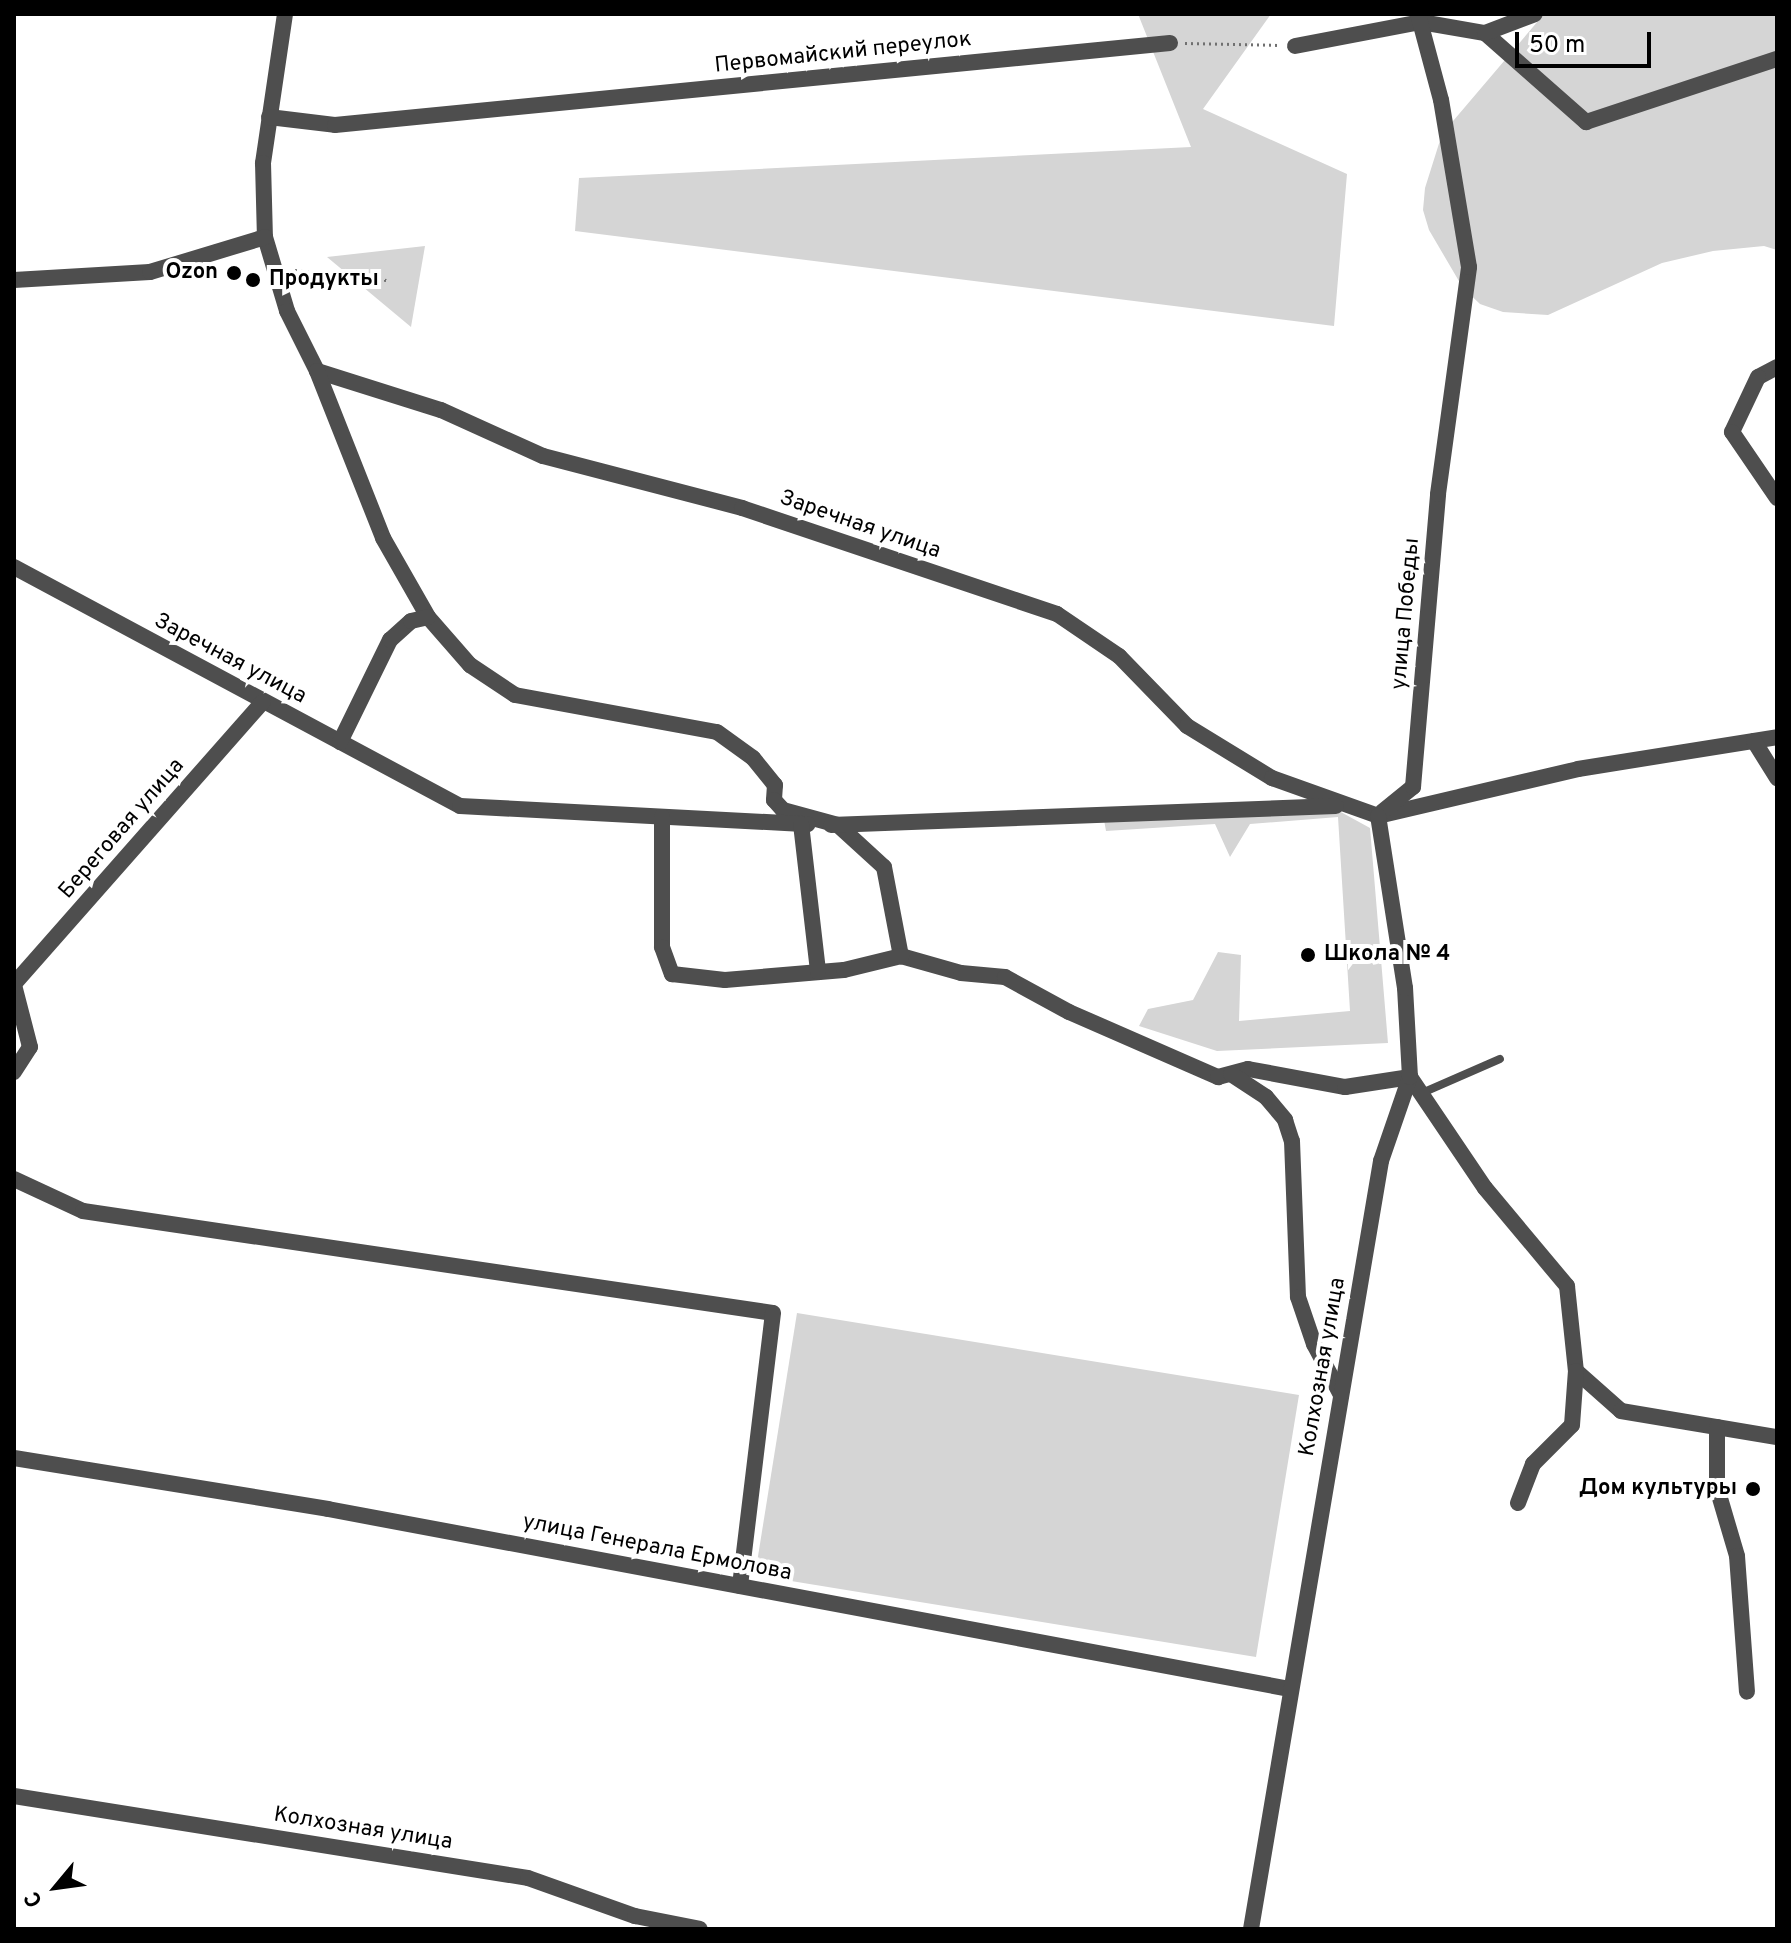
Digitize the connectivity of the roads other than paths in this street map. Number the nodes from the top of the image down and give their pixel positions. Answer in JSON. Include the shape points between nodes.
{"nodes":[{"id":1,"x":285,"y":14,"type":"edge"},
{"id":2,"x":1535,"y":14,"type":"edge"},
{"id":3,"x":1420,"y":18,"type":"edge"},
{"id":4,"x":1485,"y":33,"type":"junction"},
{"id":5,"x":1170,"y":43,"type":"road end"},
{"id":6,"x":1295,"y":46,"type":"road end"},
{"id":7,"x":1777,"y":59,"type":"edge"},
{"id":8,"x":269,"y":117,"type":"junction"},
{"id":9,"x":265,"y":237,"type":"junction"},
{"id":10,"x":14,"y":280,"type":"edge"},
{"id":11,"x":1777,"y":367,"type":"edge"},
{"id":12,"x":317,"y":371,"type":"junction"},
{"id":13,"x":1777,"y":498,"type":"edge"},
{"id":14,"x":14,"y":567,"type":"edge"},
{"id":15,"x":428,"y":617,"type":"junction"},
{"id":16,"x":263,"y":702,"type":"junction"},
{"id":17,"x":1777,"y":737,"type":"edge"},
{"id":18,"x":1754,"y":741,"type":"junction"},
{"id":19,"x":340,"y":742,"type":"junction"},
{"id":20,"x":1777,"y":778,"type":"edge"},
{"id":21,"x":1344,"y":806,"type":"junction"},
{"id":22,"x":1378,"y":816,"type":"junction"},
{"id":23,"x":662,"y":817,"type":"junction"},
{"id":24,"x":801,"y":824,"type":"junction"},
{"id":25,"x":838,"y":825,"type":"junction"},
{"id":26,"x":901,"y":956,"type":"junction"},
{"id":27,"x":818,"y":972,"type":"junction"},
{"id":28,"x":14,"y":985,"type":"edge"},
{"id":29,"x":1500,"y":1059,"type":"dead end"},
{"id":30,"x":14,"y":1072,"type":"edge"},
{"id":31,"x":1231,"y":1074,"type":"junction"},
{"id":32,"x":1410,"y":1077,"type":"junction"},
{"id":33,"x":1421,"y":1093,"type":"junction"},
{"id":34,"x":14,"y":1179,"type":"edge"},
{"id":35,"x":1576,"y":1371,"type":"junction"},
{"id":36,"x":1341,"y":1395,"type":"junction"},
{"id":37,"x":1717,"y":1427,"type":"junction"},
{"id":38,"x":1777,"y":1437,"type":"edge"},
{"id":39,"x":14,"y":1458,"type":"edge"},
{"id":40,"x":1518,"y":1503,"type":"dead end"},
{"id":41,"x":740,"y":1586,"type":"junction"},
{"id":42,"x":1290,"y":1689,"type":"junction"},
{"id":43,"x":1747,"y":1692,"type":"dead end"},
{"id":44,"x":14,"y":1796,"type":"edge"},
{"id":45,"x":700,"y":1929,"type":"edge"},
{"id":46,"x":1251,"y":1929,"type":"edge"}],
"edges":[{"from":1,"to":8,"type":"street","name":"Заречная улица"},
{"from":2,"to":4,"type":"street"},
{"from":3,"to":4,"type":"street"},
{"from":3,"to":6,"type":"street"},
{"from":3,"to":22,"type":"street","name":"улица Победы","via":[[1441,100],[1469,267],[1438,494],[1413,787]]},
{"from":4,"to":7,"type":"street","via":[[1586,122]]},
{"from":5,"to":8,"type":"street","name":"Первомайский переулок","via":[[335,125]]},
{"from":8,"to":9,"type":"street","name":"Заречная улица","via":[[263,163]]},
{"from":9,"to":10,"type":"street","via":[[150,272]]},
{"from":9,"to":12,"type":"street","name":"Заречная улица","via":[[287,311]]},
{"from":11,"to":13,"type":"street","via":[[1758,377],[1732,432]]},
{"from":12,"to":15,"type":"street","name":"Заречная улица","via":[[383,538]]},
{"from":12,"to":21,"type":"street","name":"Заречная улица","via":[[441,410],[543,456],[742,508],[1057,614],[1119,656],[1187,726],[1272,778]]},
{"from":14,"to":16,"type":"street","name":"Заречная улица"},
{"from":15,"to":19,"type":"street","via":[[411,621],[390,640]]},
{"from":15,"to":25,"type":"street","name":"Заречная улица","via":[[470,665],[515,695],[717,732],[753,758],[775,785],[774,800],[783,810]]},
{"from":16,"to":19,"type":"street","name":"Заречная улица"},
{"from":16,"to":28,"type":"street","name":"Береговая улица"},
{"from":17,"to":18,"type":"street"},
{"from":18,"to":20,"type":"street"},
{"from":18,"to":22,"type":"street","via":[[1578,769]]},
{"from":19,"to":23,"type":"street","name":"Заречная улица","via":[[460,806]]},
{"from":21,"to":22,"type":"street","name":"Заречная улица"},
{"from":21,"to":25,"type":"street","name":"Заречная улица"},
{"from":22,"to":32,"type":"street","name":"Колхозная улица","via":[[1405,988]]},
{"from":23,"to":24,"type":"street","name":"Заречная улица"},
{"from":23,"to":27,"type":"street","via":[[662,947],[672,974],[725,980]]},
{"from":24,"to":25,"type":"street","name":"Заречная улица"},
{"from":24,"to":27,"type":"street"},
{"from":25,"to":26,"type":"street","name":"Заречная улица","via":[[884,867]]},
{"from":26,"to":27,"type":"street"},
{"from":26,"to":31,"type":"street","via":[[961,973],[1005,977],[1069,1012],[1218,1077]]},
{"from":28,"to":30,"type":"street","via":[[30,1047]]},
{"from":29,"to":33,"type":"lane"},
{"from":31,"to":32,"type":"street","via":[[1248,1069],[1345,1087]]},
{"from":31,"to":36,"type":"street","via":[[1266,1097],[1285,1120],[1292,1141],[1298,1297],[1314,1344]]},
{"from":32,"to":33,"type":"street"},
{"from":32,"to":36,"type":"street","name":"Колхозная улица","via":[[1381,1161]]},
{"from":33,"to":35,"type":"street","via":[[1485,1188],[1567,1286]]},
{"from":34,"to":41,"type":"street","via":[[83,1211],[773,1313]]},
{"from":35,"to":37,"type":"street","via":[[1621,1411]]},
{"from":35,"to":40,"type":"street","via":[[1572,1425],[1533,1464]]},
{"from":36,"to":42,"type":"street","name":"Колхозная улица"},
{"from":37,"to":38,"type":"street"},
{"from":37,"to":43,"type":"street","via":[[1717,1488],[1737,1556]]},
{"from":39,"to":41,"type":"street","name":"улица Генерала Ермолова"},
{"from":41,"to":42,"type":"street","name":"улица Генерала Ермолова"},
{"from":42,"to":46,"type":"street","name":"Колхозная улица"},
{"from":44,"to":45,"type":"street","name":"Колхозная улица","via":[[528,1878],[635,1916]]}]}
